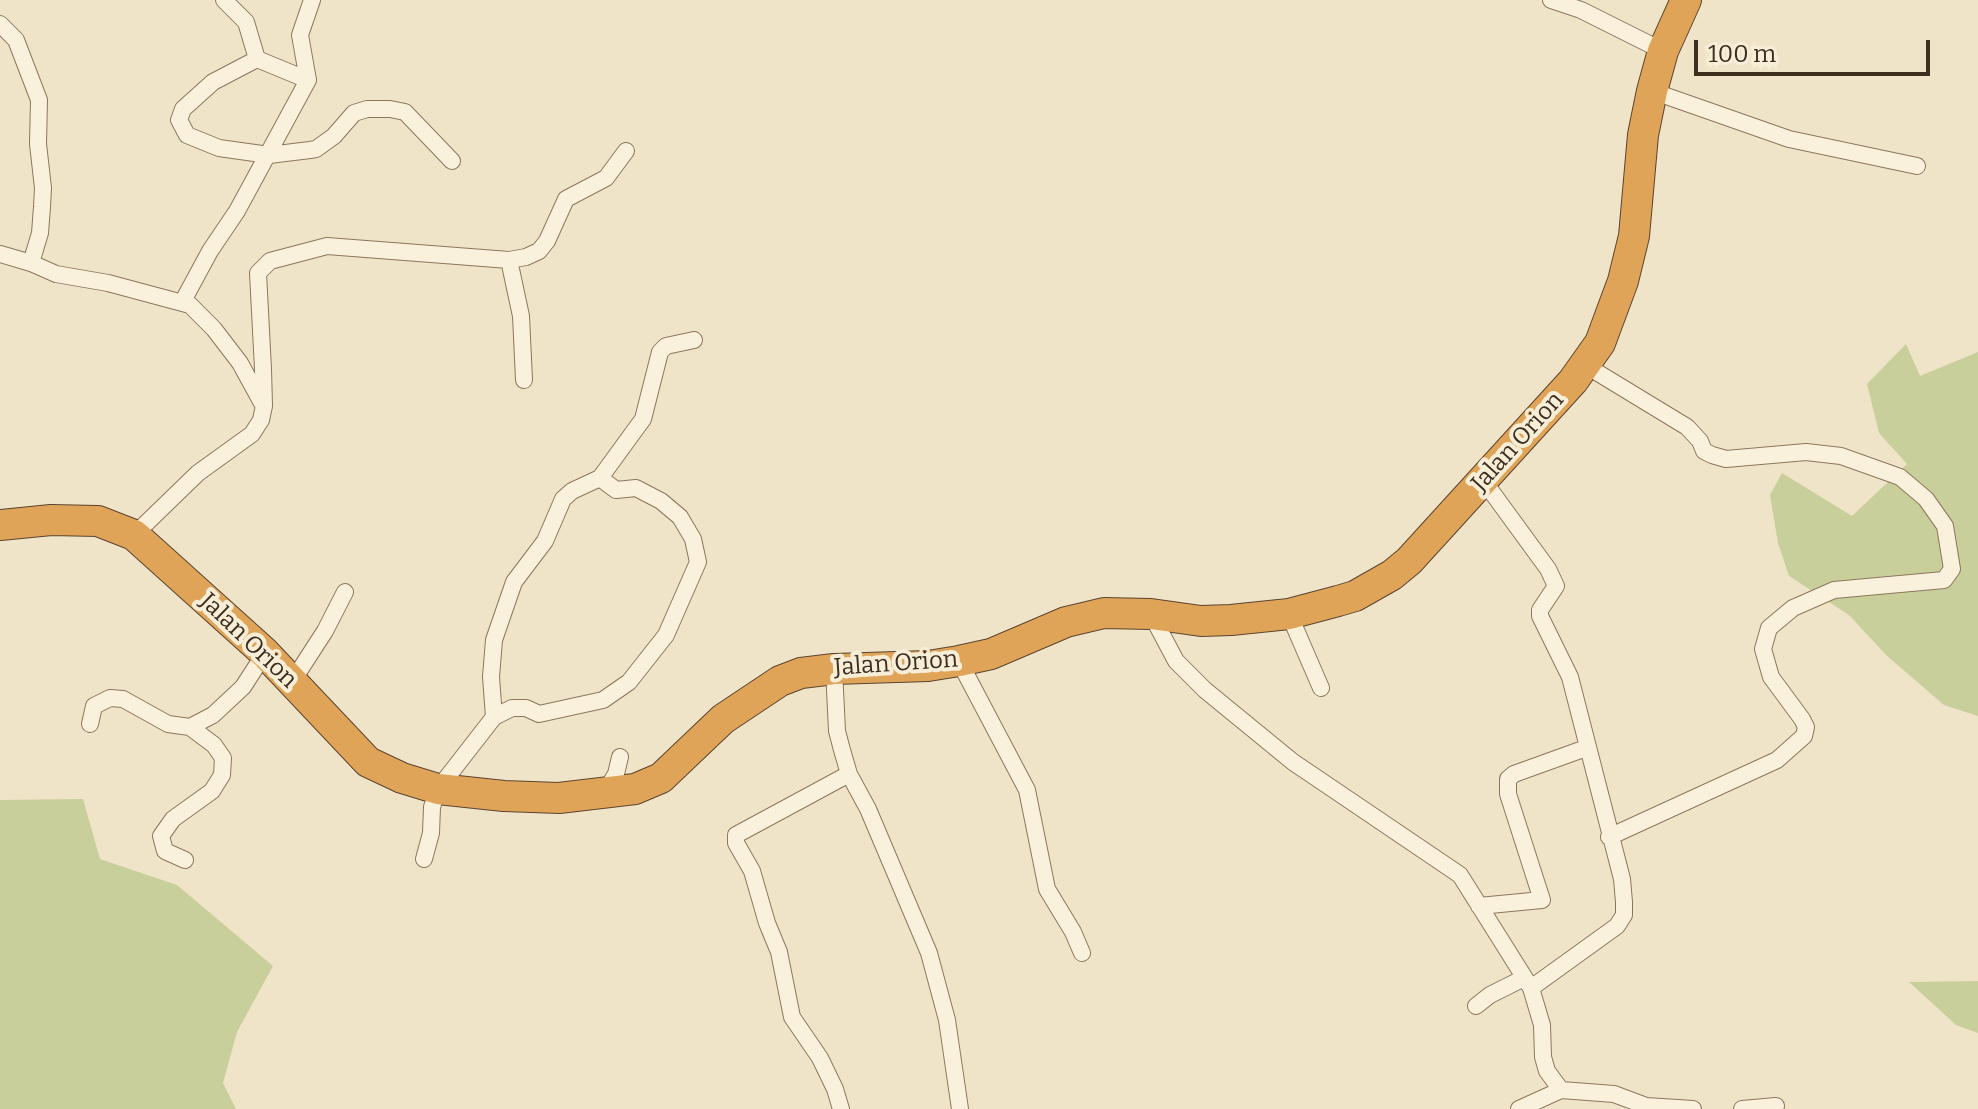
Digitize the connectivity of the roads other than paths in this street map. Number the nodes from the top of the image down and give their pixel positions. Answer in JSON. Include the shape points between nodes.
{"nodes":[{"id":1,"x":224,"y":0,"type":"edge"},
{"id":2,"x":312,"y":0,"type":"edge"},
{"id":3,"x":1551,"y":0,"type":"edge"},
{"id":4,"x":1686,"y":0,"type":"edge"},
{"id":5,"x":0,"y":24,"type":"edge"},
{"id":6,"x":1663,"y":51,"type":"junction"},
{"id":7,"x":257,"y":59,"type":"junction"},
{"id":8,"x":308,"y":80,"type":"junction"},
{"id":9,"x":1652,"y":91,"type":"junction"},
{"id":10,"x":626,"y":151,"type":"dead end"},
{"id":11,"x":269,"y":155,"type":"junction"},
{"id":12,"x":452,"y":161,"type":"dead end"},
{"id":13,"x":1917,"y":166,"type":"dead end"},
{"id":14,"x":0,"y":254,"type":"edge"},
{"id":15,"x":509,"y":260,"type":"junction"},
{"id":16,"x":31,"y":263,"type":"junction"},
{"id":17,"x":183,"y":301,"type":"junction"},
{"id":18,"x":694,"y":340,"type":"dead end"},
{"id":19,"x":1585,"y":365,"type":"junction"},
{"id":20,"x":524,"y":380,"type":"dead end"},
{"id":21,"x":264,"y":406,"type":"junction"},
{"id":22,"x":600,"y":478,"type":"junction"},
{"id":23,"x":1483,"y":480,"type":"junction"},
{"id":24,"x":0,"y":525,"type":"edge"},
{"id":25,"x":134,"y":535,"type":"junction"},
{"id":26,"x":345,"y":592,"type":"dead end"},
{"id":27,"x":1151,"y":614,"type":"junction"},
{"id":28,"x":1289,"y":614,"type":"junction"},
{"id":29,"x":265,"y":653,"type":"junction"},
{"id":30,"x":959,"y":661,"type":"junction"},
{"id":31,"x":834,"y":669,"type":"junction"},
{"id":32,"x":292,"y":682,"type":"junction"},
{"id":33,"x":1321,"y":688,"type":"dead end"},
{"id":34,"x":494,"y":717,"type":"junction"},
{"id":35,"x":90,"y":724,"type":"dead end"},
{"id":36,"x":190,"y":727,"type":"junction"},
{"id":37,"x":1586,"y":748,"type":"junction"},
{"id":38,"x":620,"y":757,"type":"dead end"},
{"id":39,"x":849,"y":774,"type":"junction"},
{"id":40,"x":438,"y":789,"type":"junction"},
{"id":41,"x":604,"y":793,"type":"junction"},
{"id":42,"x":1609,"y":837,"type":"junction"},
{"id":43,"x":424,"y":859,"type":"dead end"},
{"id":44,"x":185,"y":860,"type":"dead end"},
{"id":45,"x":1479,"y":906,"type":"junction"},
{"id":46,"x":1082,"y":953,"type":"dead end"},
{"id":47,"x":1528,"y":983,"type":"junction"},
{"id":48,"x":1476,"y":1006,"type":"dead end"},
{"id":49,"x":1561,"y":1090,"type":"junction"},
{"id":50,"x":1776,"y":1106,"type":"dead end"},
{"id":51,"x":841,"y":1109,"type":"edge"},
{"id":52,"x":960,"y":1109,"type":"edge"},
{"id":53,"x":1519,"y":1109,"type":"edge"},
{"id":54,"x":1693,"y":1109,"type":"edge"},
{"id":55,"x":1742,"y":1109,"type":"edge"}],
"edges":[{"from":1,"to":7,"type":"street","via":[[246,22]]},
{"from":2,"to":8,"type":"street","via":[[300,35]]},
{"from":3,"to":6,"type":"street"},
{"from":4,"to":6,"type":"highway","name":"Jalan Orion"},
{"from":5,"to":16,"type":"street","via":[[16,40],[39,100],[43,188],[40,233]]},
{"from":6,"to":9,"type":"highway","name":"Jalan Orion"},
{"from":7,"to":8,"type":"street"},
{"from":7,"to":11,"type":"street","via":[[213,82],[183,109],[179,120],[187,135],[219,148]]},
{"from":8,"to":11,"type":"street"},
{"from":9,"to":13,"type":"street","via":[[1789,139]]},
{"from":9,"to":19,"type":"highway","name":"Jalan Orion","via":[[1627,266],[1613,314]]},
{"from":10,"to":15,"type":"street","via":[[606,178],[566,199],[539,251]]},
{"from":11,"to":12,"type":"street","via":[[316,149],[354,113],[390,109],[405,112]]},
{"from":11,"to":17,"type":"street"},
{"from":14,"to":16,"type":"street"},
{"from":15,"to":20,"type":"street","via":[[521,316]]},
{"from":15,"to":21,"type":"street","via":[[327,246],[270,261],[258,273]]},
{"from":16,"to":17,"type":"street","via":[[56,274]]},
{"from":17,"to":21,"type":"street","via":[[214,329]]},
{"from":18,"to":22,"type":"street","via":[[660,352],[643,419]]},
{"from":19,"to":23,"type":"highway","name":"Jalan Orion"},
{"from":19,"to":42,"type":"street","via":[[1687,427],[1712,455],[1841,456],[1900,477],[1926,499],[1945,526],[1952,569],[1944,580],[1834,590],[1793,608],[1769,628],[1763,649],[1771,677],[1806,727],[1804,736],[1777,760]]},
{"from":21,"to":25,"type":"street","via":[[252,434],[198,473]]},
{"from":22,"to":34,"type":"street","via":[[563,499],[545,541],[514,582],[494,640]]},
{"from":22,"to":34,"type":"street","via":[[616,490],[636,488],[661,501],[680,517],[693,539],[698,562],[673,621],[629,682],[603,700],[539,714],[512,708]]},
{"from":23,"to":28,"type":"highway","name":"Jalan Orion","via":[[1392,575],[1355,596]]},
{"from":23,"to":37,"type":"street","via":[[1556,586],[1540,616],[1570,677]]},
{"from":24,"to":25,"type":"highway","name":"Jalan Orion","via":[[98,521]]},
{"from":25,"to":29,"type":"highway","name":"Jalan Orion"},
{"from":26,"to":32,"type":"street"},
{"from":27,"to":28,"type":"highway","name":"Jalan Orion","via":[[1201,621]]},
{"from":27,"to":30,"type":"highway","name":"Jalan Orion","via":[[1104,613],[1066,622],[991,654]]},
{"from":27,"to":45,"type":"street","via":[[1176,661],[1205,690],[1293,762],[1460,875]]},
{"from":28,"to":33,"type":"street"},
{"from":29,"to":32,"type":"highway","name":"Jalan Orion"},
{"from":29,"to":36,"type":"street","via":[[243,687],[213,715]]},
{"from":30,"to":31,"type":"highway","name":"Jalan Orion"},
{"from":30,"to":46,"type":"street","via":[[1027,790],[1047,889]]},
{"from":31,"to":39,"type":"street","via":[[837,731]]},
{"from":31,"to":41,"type":"highway","name":"Jalan Orion","via":[[780,681],[723,719],[661,778],[635,789]]},
{"from":32,"to":40,"type":"highway","name":"Jalan Orion","via":[[368,762]]},
{"from":34,"to":40,"type":"street"},
{"from":35,"to":36,"type":"street","via":[[94,706],[110,698],[123,699],[168,724]]},
{"from":36,"to":44,"type":"street","via":[[223,758],[222,775],[212,791],[173,819],[161,836],[165,851]]},
{"from":37,"to":42,"type":"street"},
{"from":37,"to":45,"type":"street","via":[[1508,779],[1508,794],[1542,900]]},
{"from":38,"to":41,"type":"street"},
{"from":39,"to":51,"type":"street","via":[[736,835],[779,952],[792,1017],[820,1058]]},
{"from":39,"to":52,"type":"street","via":[[929,953],[954,1056]]},
{"from":40,"to":41,"type":"highway","name":"Jalan Orion","via":[[559,798]]},
{"from":40,"to":43,"type":"street"},
{"from":42,"to":47,"type":"street","via":[[1622,879],[1624,915],[1617,926]]},
{"from":45,"to":47,"type":"street"},
{"from":47,"to":48,"type":"street","via":[[1490,995]]},
{"from":47,"to":49,"type":"street","via":[[1542,1025],[1547,1071]]},
{"from":49,"to":53,"type":"street"},
{"from":49,"to":54,"type":"street"},
{"from":50,"to":55,"type":"street"}]}
